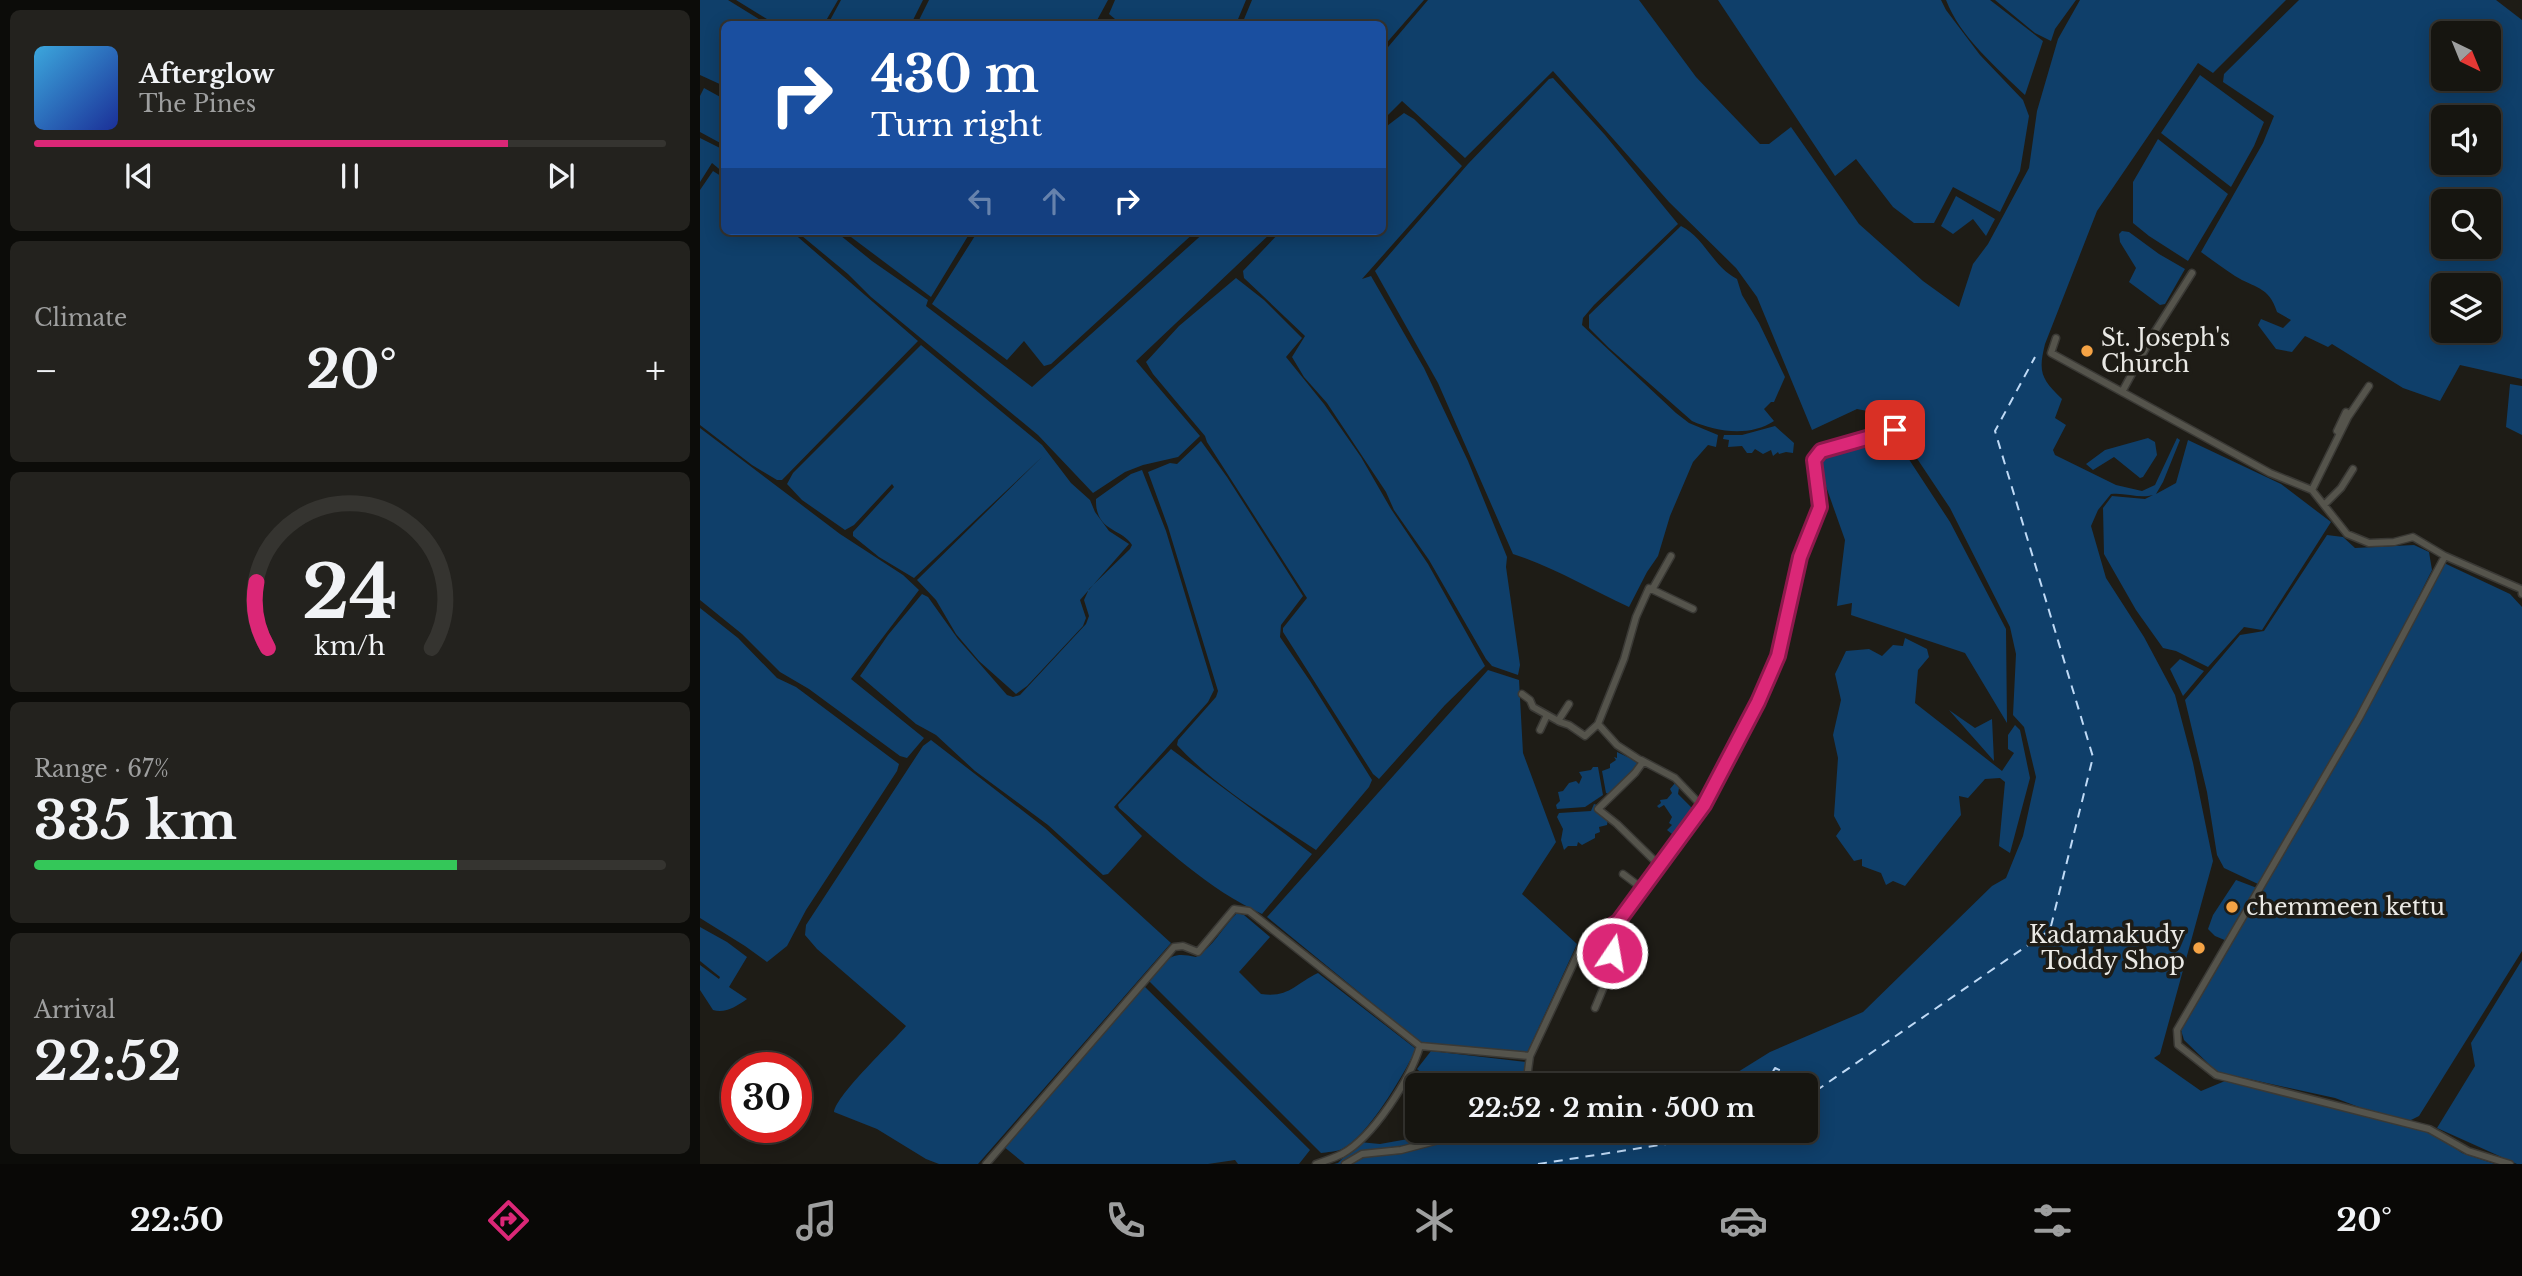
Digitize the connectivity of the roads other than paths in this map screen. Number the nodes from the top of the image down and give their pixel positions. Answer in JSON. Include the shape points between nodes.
{"nodes":[{"id":1,"x":2192,"y":273,"type":"dead end"},
{"id":2,"x":2056,"y":338,"type":"dead end"},
{"id":3,"x":2369,"y":386,"type":"dead end"},
{"id":4,"x":2122,"y":393,"type":"junction"},
{"id":5,"x":2346,"y":412,"type":"dead end"},
{"id":6,"x":1895,"y":430,"type":"dead end"},
{"id":7,"x":2353,"y":469,"type":"dead end"},
{"id":8,"x":2309,"y":489,"type":"junction"},
{"id":9,"x":2324,"y":505,"type":"junction"},
{"id":10,"x":1671,"y":556,"type":"dead end"},
{"id":11,"x":2445,"y":556,"type":"junction"},
{"id":12,"x":1653,"y":588,"type":"junction"},
{"id":13,"x":2522,"y":594,"type":"edge"},
{"id":14,"x":1693,"y":609,"type":"dead end"},
{"id":15,"x":1522,"y":694,"type":"dead end"},
{"id":16,"x":1569,"y":704,"type":"dead end"},
{"id":17,"x":1547,"y":715,"type":"junction"},
{"id":18,"x":1558,"y":721,"type":"junction"},
{"id":19,"x":1598,"y":724,"type":"junction"},
{"id":20,"x":1540,"y":730,"type":"dead end"},
{"id":21,"x":1640,"y":759,"type":"junction"},
{"id":22,"x":1704,"y":805,"type":"junction"},
{"id":23,"x":1660,"y":866,"type":"junction"},
{"id":24,"x":1623,"y":874,"type":"dead end"},
{"id":25,"x":1643,"y":889,"type":"junction"},
{"id":26,"x":1610,"y":927,"type":"junction"},
{"id":27,"x":1611,"y":961,"type":"junction"},
{"id":28,"x":1627,"y":982,"type":"dead end"},
{"id":29,"x":1595,"y":1008,"type":"dead end"},
{"id":30,"x":1420,"y":1046,"type":"junction"},
{"id":31,"x":1530,"y":1056,"type":"junction"},
{"id":32,"x":1528,"y":1073,"type":"edge"},
{"id":33,"x":1428,"y":1143,"type":"edge"},
{"id":34,"x":986,"y":1164,"type":"edge"},
{"id":35,"x":1316,"y":1164,"type":"edge"},
{"id":36,"x":1345,"y":1164,"type":"edge"},
{"id":37,"x":2510,"y":1164,"type":"edge"}],
"edges":[{"from":1,"to":4,"type":"street"},
{"from":2,"to":4,"type":"street","via":[[2051,353]]},
{"from":3,"to":8,"type":"street"},
{"from":4,"to":8,"type":"street","via":[[2270,473]]},
{"from":5,"to":8,"type":"street"},
{"from":6,"to":22,"type":"street","via":[[1821,451],[1814,460],[1820,507],[1800,557],[1778,656]]},
{"from":7,"to":9,"type":"street"},
{"from":8,"to":9,"type":"street"},
{"from":9,"to":11,"type":"street","via":[[2347,534],[2369,543],[2413,537]]},
{"from":10,"to":12,"type":"street"},
{"from":11,"to":13,"type":"street","via":[[2521,589]]},
{"from":11,"to":37,"type":"street","via":[[2359,718],[2178,1030],[2178,1045],[2216,1075],[2428,1129],[2468,1151]]},
{"from":12,"to":14,"type":"street"},
{"from":12,"to":19,"type":"street","via":[[1649,587],[1636,617]]},
{"from":15,"to":17,"type":"street"},
{"from":16,"to":18,"type":"street"},
{"from":17,"to":18,"type":"street"},
{"from":17,"to":20,"type":"street"},
{"from":18,"to":19,"type":"street","via":[[1585,736]]},
{"from":19,"to":21,"type":"street","via":[[1617,745]]},
{"from":21,"to":22,"type":"street","via":[[1675,778]]},
{"from":21,"to":23,"type":"street","via":[[1641,766],[1598,809]]},
{"from":22,"to":23,"type":"street"},
{"from":23,"to":25,"type":"street"},
{"from":24,"to":25,"type":"street"},
{"from":25,"to":26,"type":"street"},
{"from":26,"to":27,"type":"street"},
{"from":26,"to":31,"type":"street","via":[[1583,943]]},
{"from":27,"to":28,"type":"street"},
{"from":27,"to":29,"type":"street"},
{"from":30,"to":31,"type":"street"},
{"from":30,"to":34,"type":"street","via":[[1249,911],[1234,909],[1198,952],[1174,947]]},
{"from":30,"to":35,"type":"street","via":[[1380,1119],[1344,1153]]},
{"from":31,"to":32,"type":"street"},
{"from":33,"to":36,"type":"street","via":[[1362,1154]]}]}
